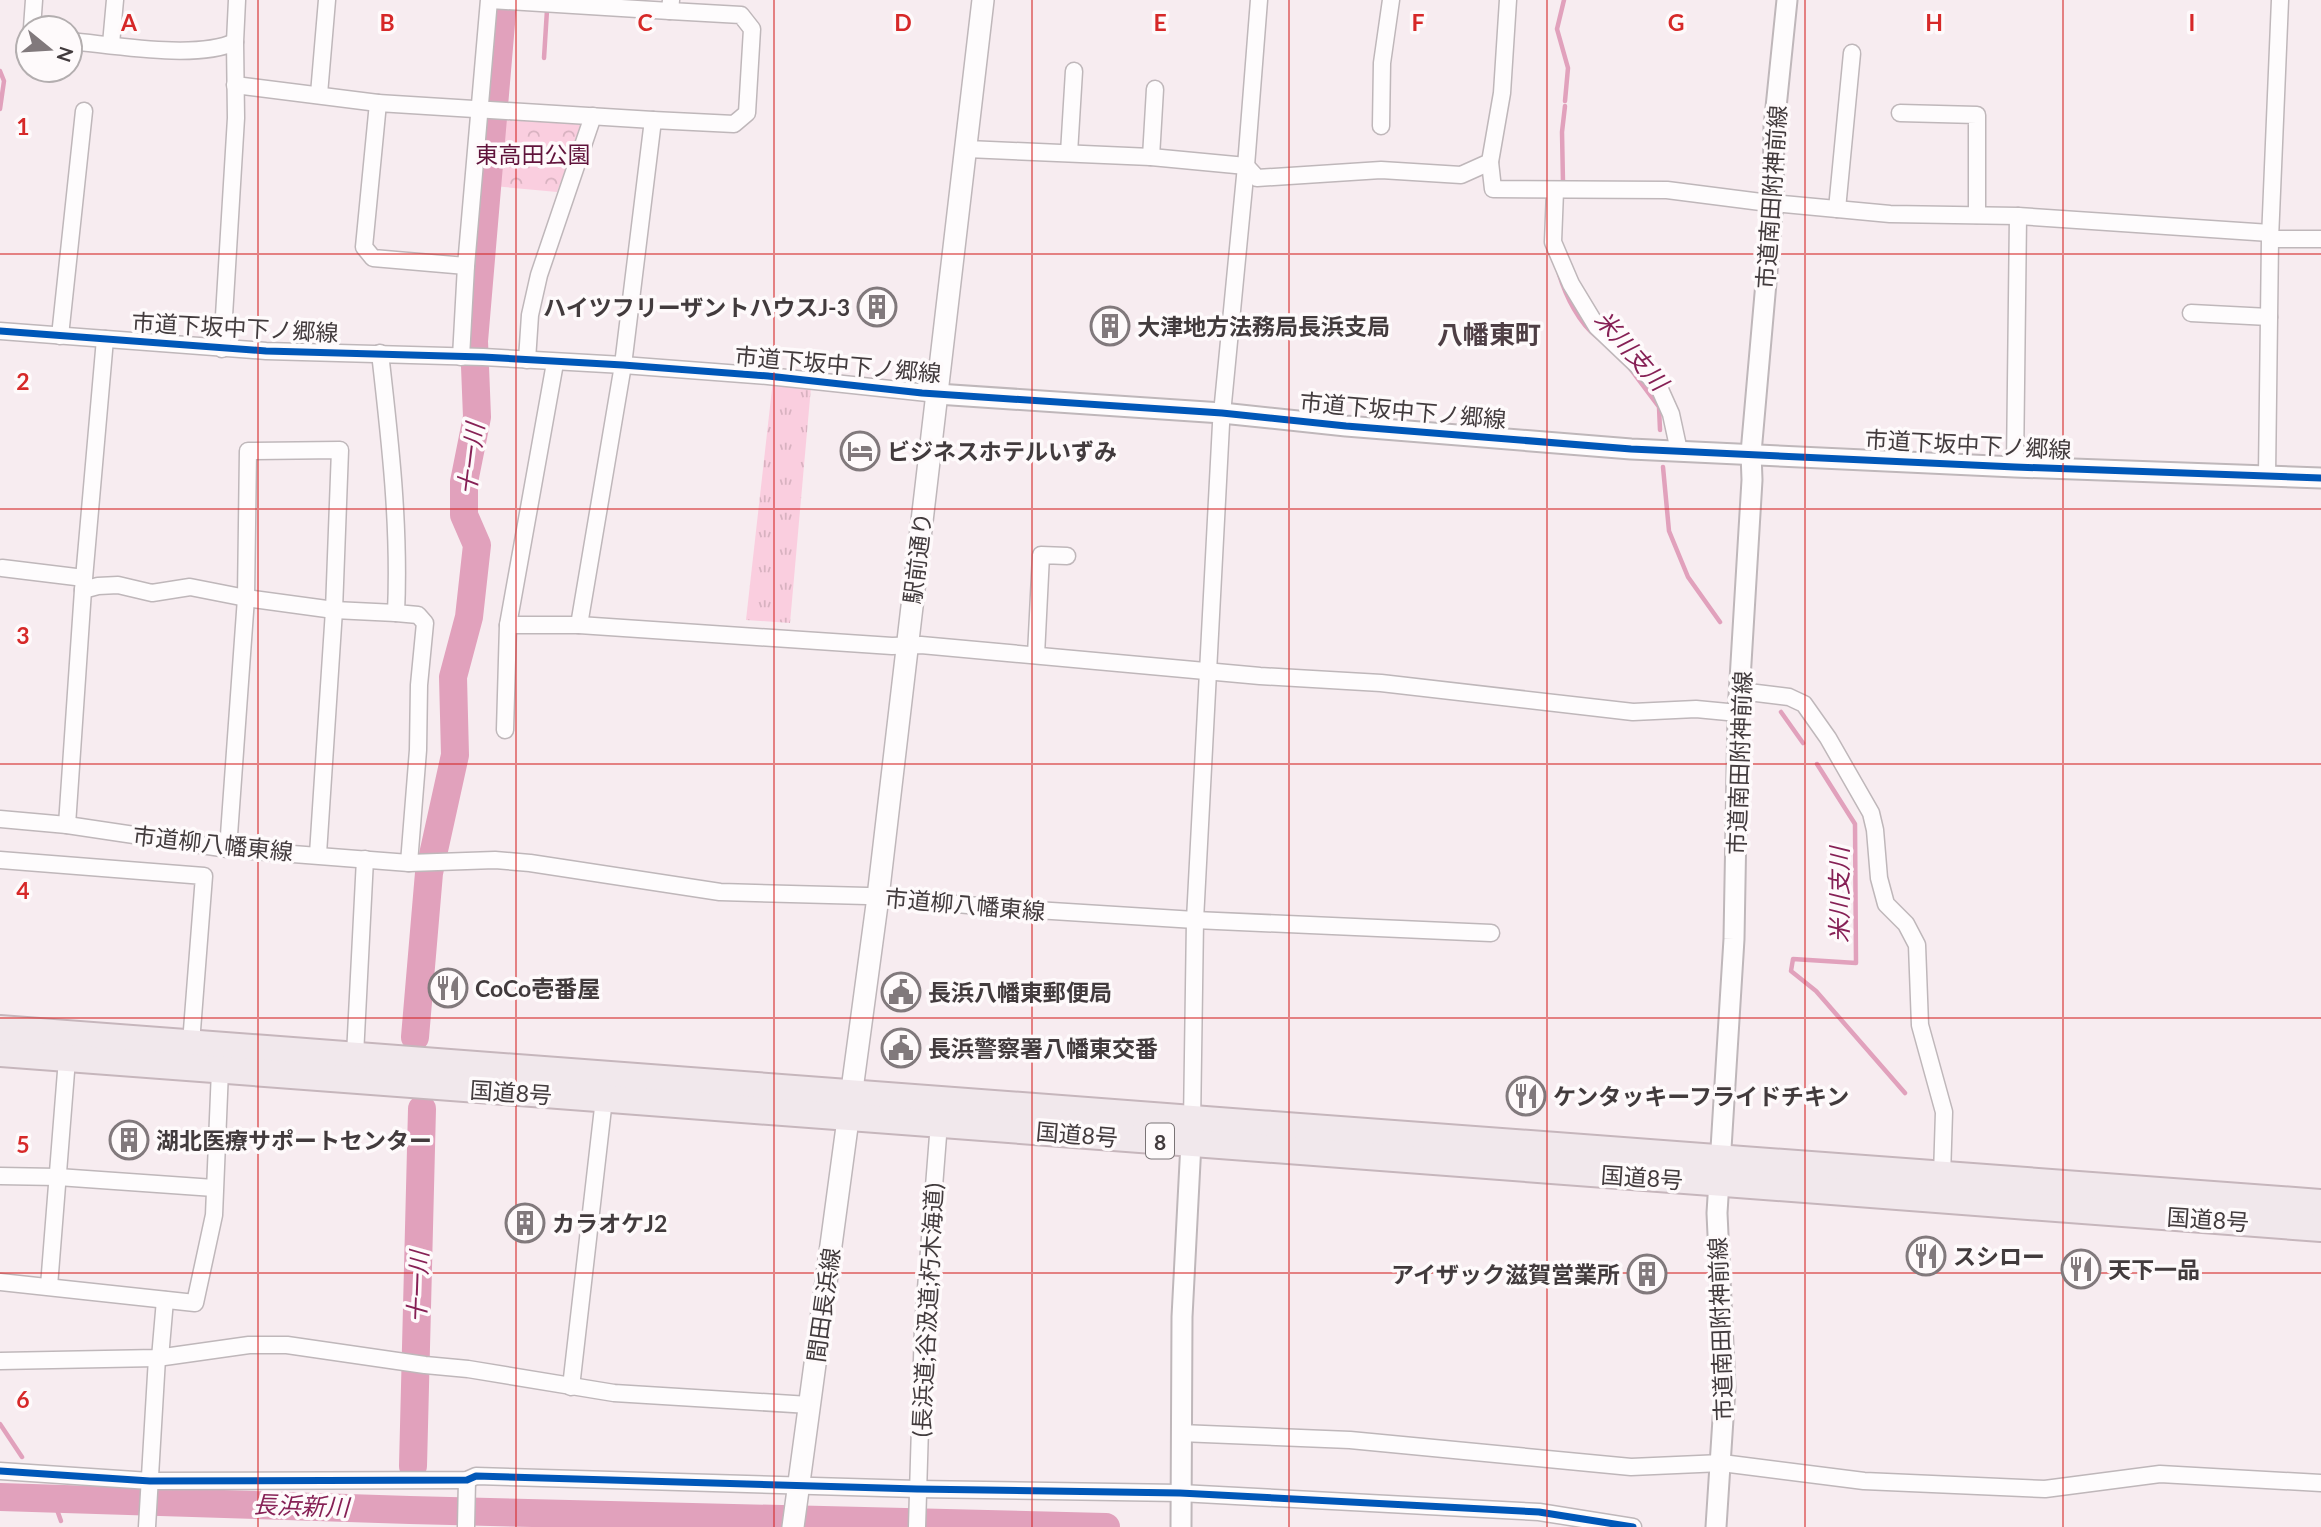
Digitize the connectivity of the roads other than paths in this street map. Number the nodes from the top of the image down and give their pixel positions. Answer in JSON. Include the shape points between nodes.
{"nodes":[{"id":1,"x":115,"y":0,"type":"edge"},
{"id":2,"x":237,"y":0,"type":"edge"},
{"id":3,"x":327,"y":0,"type":"edge"},
{"id":4,"x":490,"y":0,"type":"edge"},
{"id":5,"x":984,"y":0,"type":"edge"},
{"id":6,"x":1259,"y":0,"type":"edge"},
{"id":7,"x":1391,"y":0,"type":"edge"},
{"id":8,"x":1508,"y":0,"type":"edge"},
{"id":9,"x":1787,"y":0,"type":"edge"},
{"id":10,"x":2280,"y":0,"type":"edge"},
{"id":11,"x":497,"y":1,"type":"edge"},
{"id":12,"x":509,"y":1,"type":"edge"},
{"id":13,"x":670,"y":5,"type":"edge"},
{"id":14,"x":84,"y":42,"type":"edge"},
{"id":15,"x":234,"y":42,"type":"junction"},
{"id":16,"x":111,"y":44,"type":"junction"},
{"id":17,"x":1852,"y":53,"type":"dead end"},
{"id":18,"x":1074,"y":71,"type":"dead end"},
{"id":19,"x":235,"y":85,"type":"junction"},
{"id":20,"x":1155,"y":89,"type":"dead end"},
{"id":21,"x":319,"y":94,"type":"junction"},
{"id":22,"x":378,"y":103,"type":"junction"},
{"id":23,"x":489,"y":109,"type":"junction"},
{"id":24,"x":84,"y":111,"type":"dead end"},
{"id":25,"x":1900,"y":113,"type":"dead end"},
{"id":26,"x":593,"y":116,"type":"junction"},
{"id":27,"x":653,"y":120,"type":"junction"},
{"id":28,"x":1381,"y":126,"type":"dead end"},
{"id":29,"x":967,"y":149,"type":"junction"},
{"id":30,"x":1069,"y":153,"type":"junction"},
{"id":31,"x":1151,"y":156,"type":"junction"},
{"id":32,"x":1490,"y":162,"type":"junction"},
{"id":33,"x":1247,"y":166,"type":"junction"},
{"id":34,"x":1555,"y":191,"type":"junction"},
{"id":35,"x":1773,"y":203,"type":"junction"},
{"id":36,"x":1838,"y":209,"type":"junction"},
{"id":37,"x":1977,"y":215,"type":"junction"},
{"id":38,"x":2018,"y":216,"type":"junction"},
{"id":39,"x":2270,"y":236,"type":"junction"},
{"id":40,"x":2321,"y":239,"type":"edge"},
{"id":41,"x":466,"y":266,"type":"junction"},
{"id":42,"x":2191,"y":313,"type":"dead end"},
{"id":43,"x":2269,"y":317,"type":"junction"},
{"id":44,"x":0,"y":331,"type":"edge"},
{"id":45,"x":60,"y":336,"type":"junction"},
{"id":46,"x":105,"y":340,"type":"junction"},
{"id":47,"x":222,"y":349,"type":"junction"},
{"id":48,"x":380,"y":353,"type":"junction"},
{"id":49,"x":471,"y":357,"type":"junction"},
{"id":50,"x":527,"y":360,"type":"junction"},
{"id":51,"x":555,"y":363,"type":"junction"},
{"id":52,"x":623,"y":365,"type":"junction"},
{"id":53,"x":937,"y":394,"type":"junction"},
{"id":54,"x":1222,"y":413,"type":"junction"},
{"id":55,"x":1679,"y":451,"type":"junction"},
{"id":56,"x":1751,"y":453,"type":"junction"},
{"id":57,"x":2015,"y":467,"type":"junction"},
{"id":58,"x":2267,"y":475,"type":"junction"},
{"id":59,"x":2321,"y":478,"type":"edge"},
{"id":60,"x":1067,"y":556,"type":"dead end"},
{"id":61,"x":2,"y":568,"type":"dead end"},
{"id":62,"x":84,"y":584,"type":"junction"},
{"id":63,"x":246,"y":598,"type":"junction"},
{"id":64,"x":334,"y":610,"type":"junction"},
{"id":65,"x":396,"y":613,"type":"junction"},
{"id":66,"x":508,"y":625,"type":"junction"},
{"id":67,"x":579,"y":625,"type":"junction"},
{"id":68,"x":906,"y":644,"type":"junction"},
{"id":69,"x":1035,"y":655,"type":"junction"},
{"id":70,"x":1209,"y":671,"type":"junction"},
{"id":71,"x":1740,"y":691,"type":"junction"},
{"id":72,"x":1738,"y":713,"type":"junction"},
{"id":73,"x":505,"y":730,"type":"dead end"},
{"id":74,"x":0,"y":819,"type":"edge"},
{"id":75,"x":67,"y":825,"type":"junction"},
{"id":76,"x":228,"y":849,"type":"junction"},
{"id":77,"x":318,"y":855,"type":"junction"},
{"id":78,"x":365,"y":859,"type":"junction"},
{"id":79,"x":0,"y":860,"type":"edge"},
{"id":80,"x":409,"y":863,"type":"junction"},
{"id":81,"x":878,"y":897,"type":"junction"},
{"id":82,"x":1195,"y":920,"type":"junction"},
{"id":83,"x":1491,"y":933,"type":"dead end"},
{"id":84,"x":0,"y":1029,"type":"edge"},
{"id":85,"x":191,"y":1043,"type":"junction"},
{"id":86,"x":0,"y":1053,"type":"edge"},
{"id":87,"x":355,"y":1055,"type":"junction"},
{"id":88,"x":67,"y":1059,"type":"junction"},
{"id":89,"x":220,"y":1070,"type":"junction"},
{"id":90,"x":604,"y":1099,"type":"junction"},
{"id":91,"x":850,"y":1104,"type":"junction"},
{"id":92,"x":939,"y":1123,"type":"junction"},
{"id":93,"x":1192,"y":1130,"type":"junction"},
{"id":94,"x":1719,"y":1171,"type":"junction"},
{"id":95,"x":0,"y":1176,"type":"edge"},
{"id":96,"x":1942,"y":1176,"type":"junction"},
{"id":97,"x":58,"y":1177,"type":"junction"},
{"id":98,"x":214,"y":1188,"type":"junction"},
{"id":99,"x":2321,"y":1203,"type":"edge"},
{"id":100,"x":2321,"y":1228,"type":"edge"},
{"id":101,"x":0,"y":1282,"type":"edge"},
{"id":102,"x":49,"y":1286,"type":"junction"},
{"id":103,"x":165,"y":1300,"type":"junction"},
{"id":104,"x":159,"y":1358,"type":"junction"},
{"id":105,"x":0,"y":1361,"type":"edge"},
{"id":106,"x":571,"y":1387,"type":"junction"},
{"id":107,"x":809,"y":1405,"type":"junction"},
{"id":108,"x":1180,"y":1433,"type":"junction"},
{"id":109,"x":1722,"y":1463,"type":"junction"},
{"id":110,"x":0,"y":1471,"type":"edge"},
{"id":111,"x":150,"y":1481,"type":"junction"},
{"id":112,"x":2321,"y":1483,"type":"edge"},
{"id":113,"x":467,"y":1484,"type":"junction"},
{"id":114,"x":798,"y":1490,"type":"junction"},
{"id":115,"x":917,"y":1493,"type":"junction"},
{"id":116,"x":1180,"y":1493,"type":"junction"},
{"id":117,"x":148,"y":1527,"type":"edge"},
{"id":118,"x":466,"y":1527,"type":"edge"},
{"id":119,"x":793,"y":1527,"type":"edge"},
{"id":120,"x":917,"y":1527,"type":"edge"},
{"id":121,"x":1181,"y":1527,"type":"edge"},
{"id":122,"x":1633,"y":1527,"type":"edge"},
{"id":123,"x":1716,"y":1527,"type":"edge"}],
"edges":[{"from":1,"to":16,"type":"street"},
{"from":2,"to":15,"type":"street"},
{"from":3,"to":21,"type":"street"},
{"from":4,"to":11,"type":"street"},
{"from":4,"to":23,"type":"street"},
{"from":5,"to":29,"type":"main road","name":"駅前通り"},
{"from":6,"to":33,"type":"street"},
{"from":7,"to":28,"type":"street","via":[[1382,63]]},
{"from":8,"to":32,"type":"street","via":[[1502,93]]},
{"from":9,"to":35,"type":"street","name":"市道南田附神前線","via":[[1774,127]]},
{"from":10,"to":39,"type":"street"},
{"from":11,"to":12,"type":"street"},
{"from":12,"to":13,"type":"street"},
{"from":13,"to":27,"type":"street","via":[[741,15],[752,29],[747,113],[734,124]]},
{"from":14,"to":16,"type":"street"},
{"from":15,"to":16,"type":"street","via":[[192,51]]},
{"from":15,"to":19,"type":"street"},
{"from":17,"to":36,"type":"street"},
{"from":18,"to":30,"type":"street"},
{"from":19,"to":21,"type":"street"},
{"from":19,"to":47,"type":"street"},
{"from":20,"to":31,"type":"street"},
{"from":21,"to":22,"type":"street"},
{"from":22,"to":23,"type":"street"},
{"from":22,"to":41,"type":"street","via":[[364,247],[373,258]]},
{"from":23,"to":26,"type":"street"},
{"from":23,"to":41,"type":"street"},
{"from":24,"to":45,"type":"street"},
{"from":25,"to":37,"type":"street","via":[[1976,115]]},
{"from":26,"to":27,"type":"street"},
{"from":26,"to":50,"type":"street","via":[[539,275]]},
{"from":27,"to":52,"type":"street"},
{"from":29,"to":30,"type":"street"},
{"from":29,"to":53,"type":"main road","name":"駅前通り"},
{"from":30,"to":31,"type":"street"},
{"from":31,"to":33,"type":"street"},
{"from":32,"to":33,"type":"street","via":[[1449,176],[1381,170],[1257,178]]},
{"from":32,"to":34,"type":"street","via":[[1493,189]]},
{"from":33,"to":54,"type":"street"},
{"from":34,"to":35,"type":"street","via":[[1667,190]]},
{"from":34,"to":55,"type":"street","via":[[1553,243],[1571,284],[1597,327],[1658,385],[1671,414]]},
{"from":35,"to":36,"type":"street"},
{"from":35,"to":56,"type":"street","name":"市道南田附神前線"},
{"from":36,"to":37,"type":"street"},
{"from":37,"to":38,"type":"street"},
{"from":38,"to":39,"type":"street"},
{"from":38,"to":57,"type":"street"},
{"from":39,"to":40,"type":"street"},
{"from":39,"to":43,"type":"street"},
{"from":41,"to":49,"type":"street"},
{"from":42,"to":43,"type":"street"},
{"from":43,"to":58,"type":"street"},
{"from":44,"to":45,"type":"street","name":"市道下坂中下ノ郷線"},
{"from":45,"to":46,"type":"street","name":"市道下坂中下ノ郷線"},
{"from":46,"to":47,"type":"street","name":"市道下坂中下ノ郷線"},
{"from":46,"to":62,"type":"street"},
{"from":47,"to":48,"type":"street","name":"市道下坂中下ノ郷線"},
{"from":48,"to":49,"type":"street","name":"市道下坂中下ノ郷線"},
{"from":48,"to":65,"type":"street","via":[[397,524]]},
{"from":49,"to":50,"type":"street","name":"市道下坂中下ノ郷線"},
{"from":50,"to":51,"type":"street","name":"市道下坂中下ノ郷線"},
{"from":51,"to":52,"type":"street","name":"市道下坂中下ノ郷線"},
{"from":51,"to":66,"type":"street"},
{"from":52,"to":53,"type":"street","name":"市道下坂中下ノ郷線"},
{"from":52,"to":67,"type":"street"},
{"from":53,"to":54,"type":"street","name":"市道下坂中下ノ郷線"},
{"from":53,"to":68,"type":"main road","name":"駅前通り"},
{"from":54,"to":55,"type":"street","name":"市道下坂中下ノ郷線"},
{"from":54,"to":70,"type":"street"},
{"from":55,"to":56,"type":"street","name":"市道下坂中下ノ郷線"},
{"from":56,"to":57,"type":"street","name":"市道下坂中下ノ郷線"},
{"from":56,"to":71,"type":"street","name":"市道南田附神前線"},
{"from":57,"to":58,"type":"street","name":"市道下坂中下ノ郷線"},
{"from":58,"to":59,"type":"street","name":"市道下坂中下ノ郷線"},
{"from":60,"to":69,"type":"street","via":[[1041,555]]},
{"from":61,"to":62,"type":"street"},
{"from":62,"to":63,"type":"street","via":[[118,584],[152,593],[190,587]]},
{"from":62,"to":75,"type":"street"},
{"from":63,"to":64,"type":"street"},
{"from":63,"to":64,"type":"street","via":[[248,451],[340,450]]},
{"from":63,"to":76,"type":"street"},
{"from":64,"to":65,"type":"street"},
{"from":64,"to":77,"type":"street"},
{"from":65,"to":80,"type":"street","via":[[418,615],[425,623]]},
{"from":66,"to":67,"type":"street"},
{"from":66,"to":73,"type":"street"},
{"from":67,"to":68,"type":"street"},
{"from":68,"to":69,"type":"street"},
{"from":68,"to":81,"type":"main road","name":"駅前通り"},
{"from":69,"to":70,"type":"street"},
{"from":70,"to":72,"type":"street","via":[[1381,683],[1633,712],[1696,709]]},
{"from":70,"to":82,"type":"street"},
{"from":71,"to":72,"type":"street","name":"市道南田附神前線"},
{"from":71,"to":96,"type":"street","via":[[1789,697],[1804,704],[1871,813],[1886,904],[1906,924],[1917,945],[1920,1025],[1944,1112]]},
{"from":72,"to":94,"type":"street","name":"市道南田附神前線","via":[[1734,939]]},
{"from":74,"to":75,"type":"street","name":"市道柳八幡東線"},
{"from":75,"to":76,"type":"street","name":"市道柳八幡東線"},
{"from":76,"to":77,"type":"street","name":"市道柳八幡東線"},
{"from":77,"to":78,"type":"street","name":"市道柳八幡東線"},
{"from":78,"to":80,"type":"street","name":"市道柳八幡東線"},
{"from":78,"to":87,"type":"street"},
{"from":79,"to":85,"type":"street","via":[[204,876]]},
{"from":80,"to":81,"type":"street","name":"市道柳八幡東線","via":[[495,860],[720,892]]},
{"from":81,"to":82,"type":"street","name":"市道柳八幡東線"},
{"from":81,"to":91,"type":"main road","name":"駅前通り"},
{"from":82,"to":83,"type":"street","name":"市道柳八幡東線"},
{"from":82,"to":93,"type":"street"},
{"from":84,"to":85,"type":"highway","name":"国道8号","number":"8"},
{"from":85,"to":87,"type":"highway","name":"国道8号","number":"8"},
{"from":86,"to":88,"type":"highway","name":"国道8号","number":"8"},
{"from":87,"to":91,"type":"highway","name":"国道8号","number":"8"},
{"from":88,"to":89,"type":"highway","name":"国道8号","number":"8"},
{"from":88,"to":97,"type":"street"},
{"from":89,"to":90,"type":"highway","name":"国道8号","number":"8"},
{"from":89,"to":98,"type":"street"},
{"from":90,"to":91,"type":"highway","name":"国道8号","number":"8"},
{"from":90,"to":106,"type":"street"},
{"from":91,"to":92,"type":"highway","name":"国道8号","number":"8"},
{"from":91,"to":93,"type":"highway","name":"国道8号","number":"8"},
{"from":91,"to":107,"type":"main road","name":"間田長浜線"},
{"from":92,"to":93,"type":"highway","name":"国道8号","number":"8"},
{"from":92,"to":115,"type":"street","name":"(長浜道;谷汲道;朽木海道)","via":[[923,1327]]},
{"from":93,"to":94,"type":"highway","name":"国道8号","number":"8"},
{"from":93,"to":108,"type":"street"},
{"from":94,"to":96,"type":"highway","name":"国道8号","number":"8"},
{"from":94,"to":100,"type":"highway","name":"国道8号","number":"8"},
{"from":94,"to":109,"type":"street","name":"市道南田附神前線","via":[[1725,1388]]},
{"from":95,"to":97,"type":"street"},
{"from":96,"to":99,"type":"highway","name":"国道8号","number":"8"},
{"from":97,"to":98,"type":"street"},
{"from":97,"to":102,"type":"street"},
{"from":98,"to":103,"type":"street","via":[[214,1215],[195,1303]]},
{"from":101,"to":102,"type":"street"},
{"from":102,"to":103,"type":"street"},
{"from":103,"to":104,"type":"street"},
{"from":104,"to":105,"type":"street"},
{"from":104,"to":106,"type":"street","via":[[249,1345],[287,1345],[468,1368]]},
{"from":104,"to":111,"type":"street"},
{"from":106,"to":107,"type":"street"},
{"from":107,"to":114,"type":"main road","name":"間田長浜線"},
{"from":108,"to":109,"type":"street","via":[[1350,1440],[1632,1467]]},
{"from":108,"to":116,"type":"street"},
{"from":109,"to":112,"type":"street","via":[[1864,1480],[2045,1489],[2160,1474]]},
{"from":109,"to":123,"type":"street","name":"市道南田附神前線"},
{"from":110,"to":111,"type":"street"},
{"from":111,"to":113,"type":"street"},
{"from":111,"to":117,"type":"street"},
{"from":113,"to":114,"type":"street","via":[[476,1476]]},
{"from":113,"to":118,"type":"street"},
{"from":114,"to":115,"type":"street"},
{"from":114,"to":119,"type":"main road","name":"間田長浜線"},
{"from":115,"to":116,"type":"street"},
{"from":115,"to":120,"type":"street","name":"(長浜道;谷汲道;朽木海道)"},
{"from":116,"to":121,"type":"street"},
{"from":116,"to":122,"type":"street","via":[[1539,1511]]}]}
